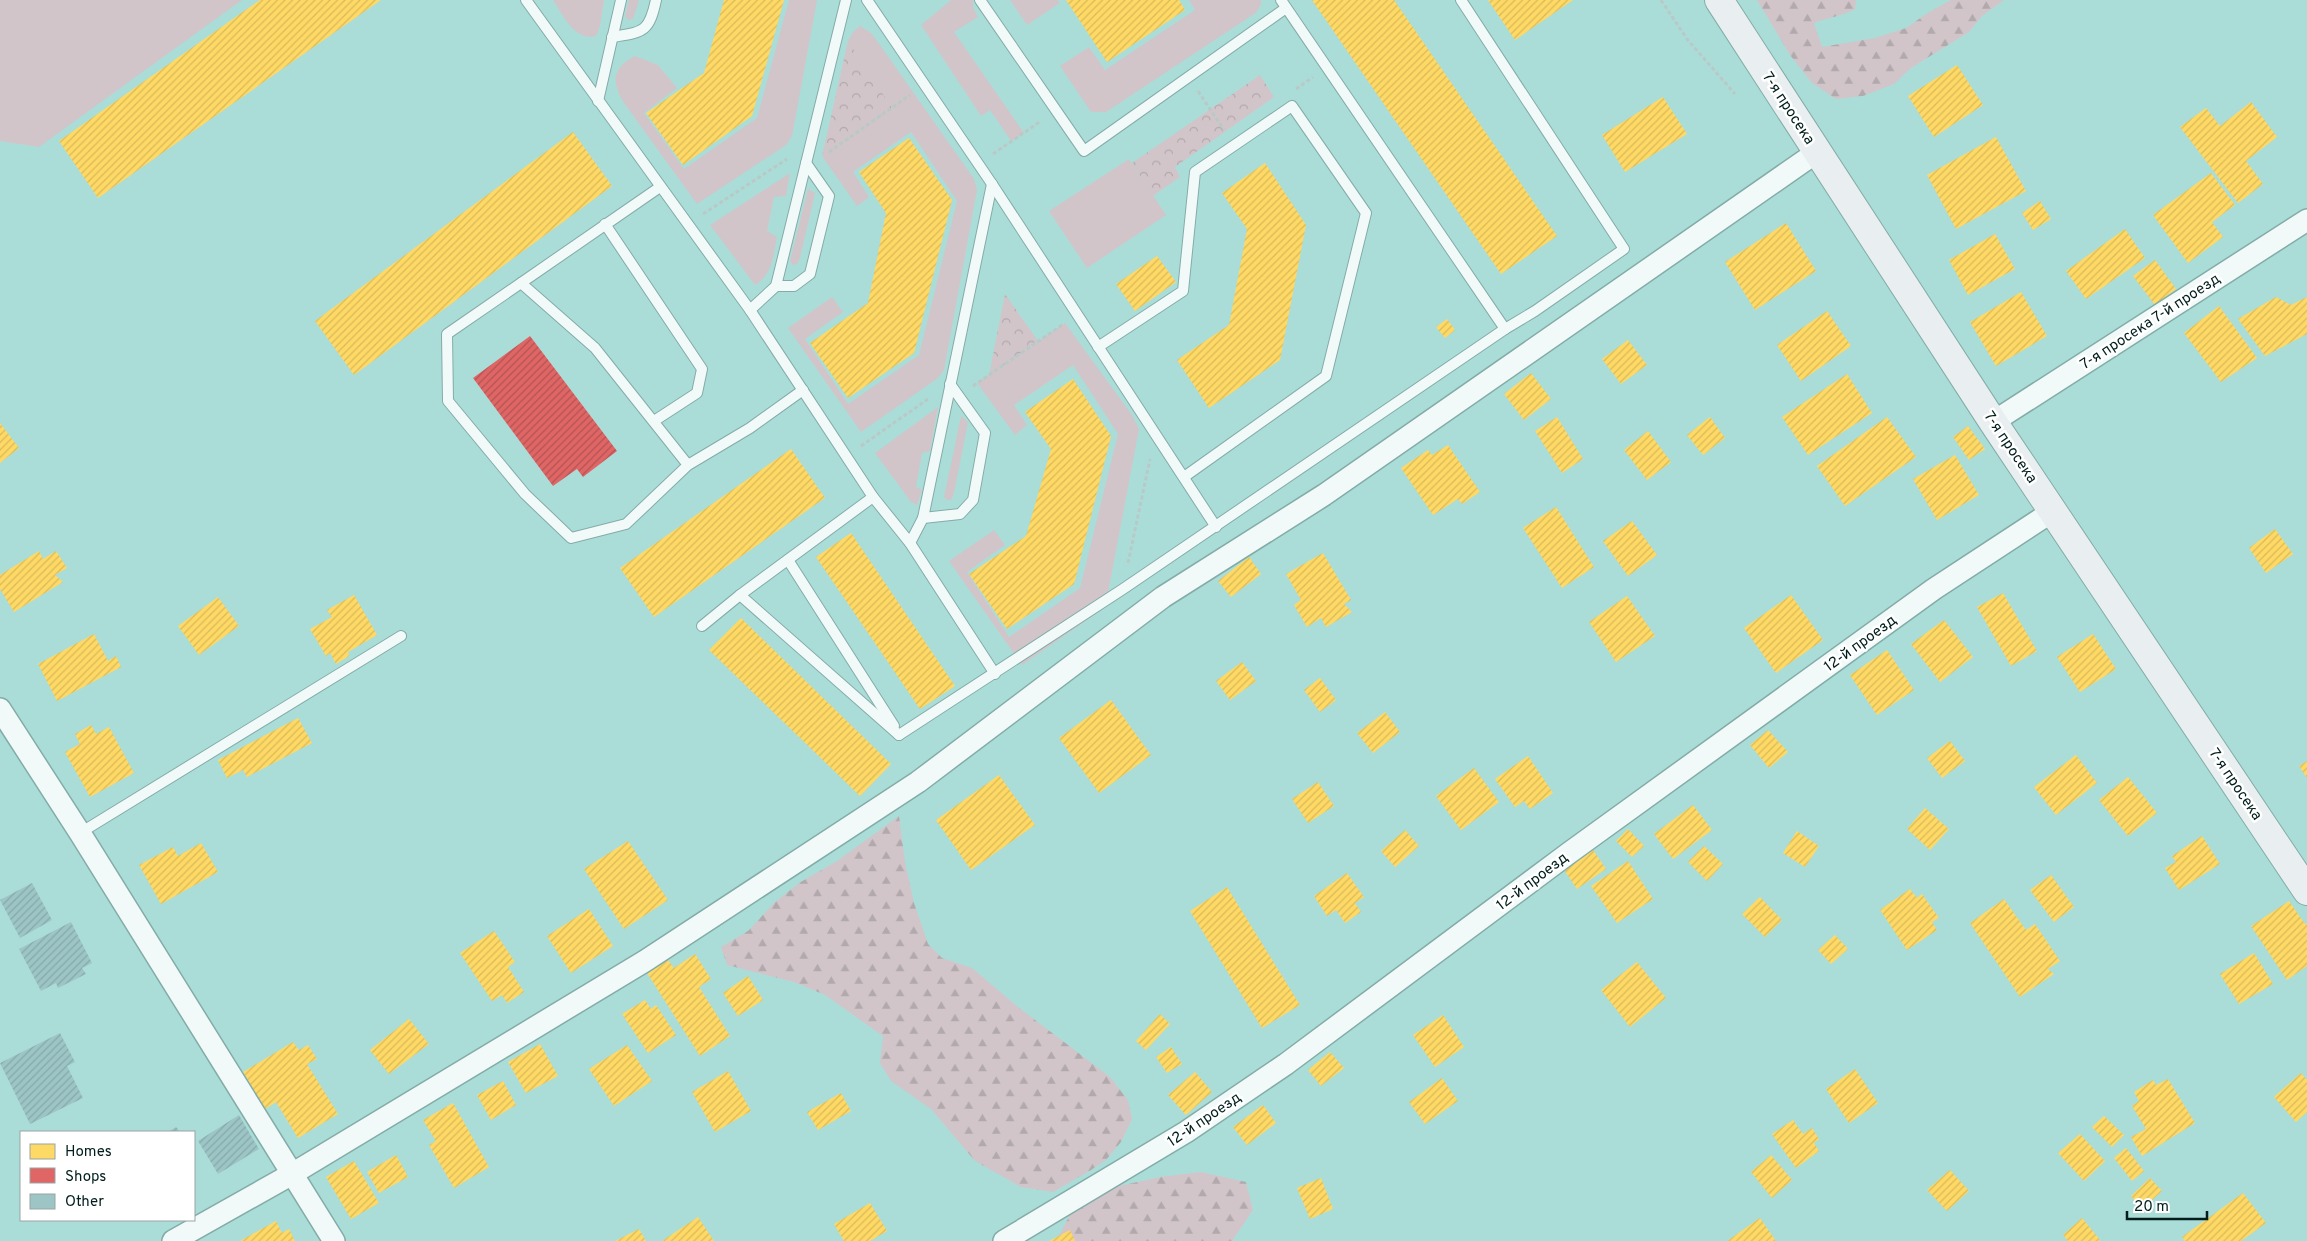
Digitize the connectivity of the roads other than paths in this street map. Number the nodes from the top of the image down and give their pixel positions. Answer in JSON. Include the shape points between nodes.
{"nodes":[{"id":1,"x":526,"y":0,"type":"edge"},
{"id":2,"x":621,"y":0,"type":"edge"},
{"id":3,"x":656,"y":0,"type":"edge"},
{"id":4,"x":846,"y":0,"type":"edge"},
{"id":5,"x":868,"y":0,"type":"edge"},
{"id":6,"x":980,"y":0,"type":"edge"},
{"id":7,"x":1461,"y":0,"type":"edge"},
{"id":8,"x":1719,"y":0,"type":"edge"},
{"id":9,"x":1284,"y":4,"type":"edge"},
{"id":10,"x":612,"y":37,"type":"junction"},
{"id":11,"x":598,"y":101,"type":"junction"},
{"id":12,"x":1817,"y":152,"type":"junction"},
{"id":13,"x":807,"y":165,"type":"junction"},
{"id":14,"x":992,"y":184,"type":"junction"},
{"id":15,"x":660,"y":187,"type":"junction"},
{"id":16,"x":2307,"y":220,"type":"edge"},
{"id":17,"x":606,"y":224,"type":"junction"},
{"id":18,"x":521,"y":283,"type":"junction"},
{"id":19,"x":776,"y":286,"type":"junction"},
{"id":20,"x":750,"y":310,"type":"junction"},
{"id":21,"x":1505,"y":329,"type":"junction"},
{"id":22,"x":1098,"y":347,"type":"junction"},
{"id":23,"x":950,"y":384,"type":"junction"},
{"id":24,"x":802,"y":390,"type":"junction"},
{"id":25,"x":654,"y":421,"type":"junction"},
{"id":26,"x":1993,"y":422,"type":"junction"},
{"id":27,"x":688,"y":465,"type":"junction"},
{"id":28,"x":1184,"y":477,"type":"junction"},
{"id":29,"x":874,"y":497,"type":"junction"},
{"id":30,"x":2053,"y":511,"type":"junction"},
{"id":31,"x":923,"y":518,"type":"junction"},
{"id":32,"x":1216,"y":527,"type":"junction"},
{"id":33,"x":910,"y":543,"type":"junction"},
{"id":34,"x":788,"y":560,"type":"junction"},
{"id":35,"x":740,"y":595,"type":"junction"},
{"id":36,"x":702,"y":626,"type":"dead end"},
{"id":37,"x":401,"y":636,"type":"dead end"},
{"id":38,"x":995,"y":674,"type":"junction"},
{"id":39,"x":0,"y":708,"type":"edge"},
{"id":40,"x":899,"y":735,"type":"junction"},
{"id":41,"x":80,"y":833,"type":"junction"},
{"id":42,"x":2307,"y":891,"type":"edge"},
{"id":43,"x":292,"y":1174,"type":"junction"},
{"id":44,"x":173,"y":1241,"type":"edge"},
{"id":45,"x":334,"y":1241,"type":"edge"},
{"id":46,"x":1004,"y":1241,"type":"edge"}],
"edges":[{"from":1,"to":11,"type":"lane"},
{"from":2,"to":10,"type":"lane"},
{"from":3,"to":10,"type":"lane","via":[[652,20],[640,32]]},
{"from":4,"to":13,"type":"lane"},
{"from":5,"to":14,"type":"lane"},
{"from":6,"to":9,"type":"lane","via":[[1084,151],[1189,78]]},
{"from":7,"to":21,"type":"lane","via":[[1624,249]]},
{"from":8,"to":12,"type":"street","name":"7-я просека"},
{"from":9,"to":21,"type":"lane"},
{"from":10,"to":11,"type":"lane"},
{"from":11,"to":15,"type":"lane"},
{"from":12,"to":26,"type":"street","name":"7-я просека"},
{"from":12,"to":43,"type":"street","via":[[1324,495],[1163,597],[918,782],[645,961]]},
{"from":13,"to":19,"type":"lane"},
{"from":13,"to":19,"type":"lane","via":[[829,196],[810,274],[794,286]]},
{"from":14,"to":22,"type":"lane"},
{"from":14,"to":23,"type":"lane"},
{"from":15,"to":17,"type":"lane"},
{"from":15,"to":20,"type":"lane"},
{"from":16,"to":26,"type":"street","name":"7-я просека 7-й проезд"},
{"from":17,"to":18,"type":"lane"},
{"from":17,"to":25,"type":"lane","via":[[702,369],[697,393]]},
{"from":18,"to":25,"type":"lane","via":[[595,348]]},
{"from":18,"to":27,"type":"lane","via":[[447,334],[448,401],[525,494],[571,538],[626,524]]},
{"from":19,"to":20,"type":"lane"},
{"from":20,"to":24,"type":"lane"},
{"from":21,"to":32,"type":"lane"},
{"from":22,"to":28,"type":"lane"},
{"from":22,"to":28,"type":"lane","via":[[1183,291],[1195,172],[1292,106],[1366,213],[1326,376]]},
{"from":23,"to":31,"type":"lane"},
{"from":23,"to":31,"type":"lane","via":[[985,433],[972,500],[960,514]]},
{"from":24,"to":27,"type":"lane","via":[[750,428]]},
{"from":24,"to":29,"type":"lane"},
{"from":25,"to":27,"type":"lane"},
{"from":26,"to":30,"type":"street","name":"7-я просека"},
{"from":28,"to":32,"type":"lane"},
{"from":29,"to":33,"type":"lane"},
{"from":29,"to":34,"type":"lane"},
{"from":30,"to":42,"type":"street","name":"7-я просека"},
{"from":30,"to":46,"type":"street","name":"12-й проезд","via":[[1934,589],[1648,795],[1286,1064],[1186,1132]]},
{"from":31,"to":33,"type":"lane"},
{"from":32,"to":38,"type":"lane"},
{"from":33,"to":38,"type":"lane"},
{"from":34,"to":35,"type":"lane"},
{"from":34,"to":40,"type":"lane"},
{"from":35,"to":36,"type":"lane"},
{"from":35,"to":40,"type":"lane"},
{"from":37,"to":41,"type":"lane"},
{"from":38,"to":40,"type":"lane"},
{"from":39,"to":41,"type":"street"},
{"from":41,"to":43,"type":"street"},
{"from":43,"to":44,"type":"street"},
{"from":43,"to":45,"type":"street"}]}
